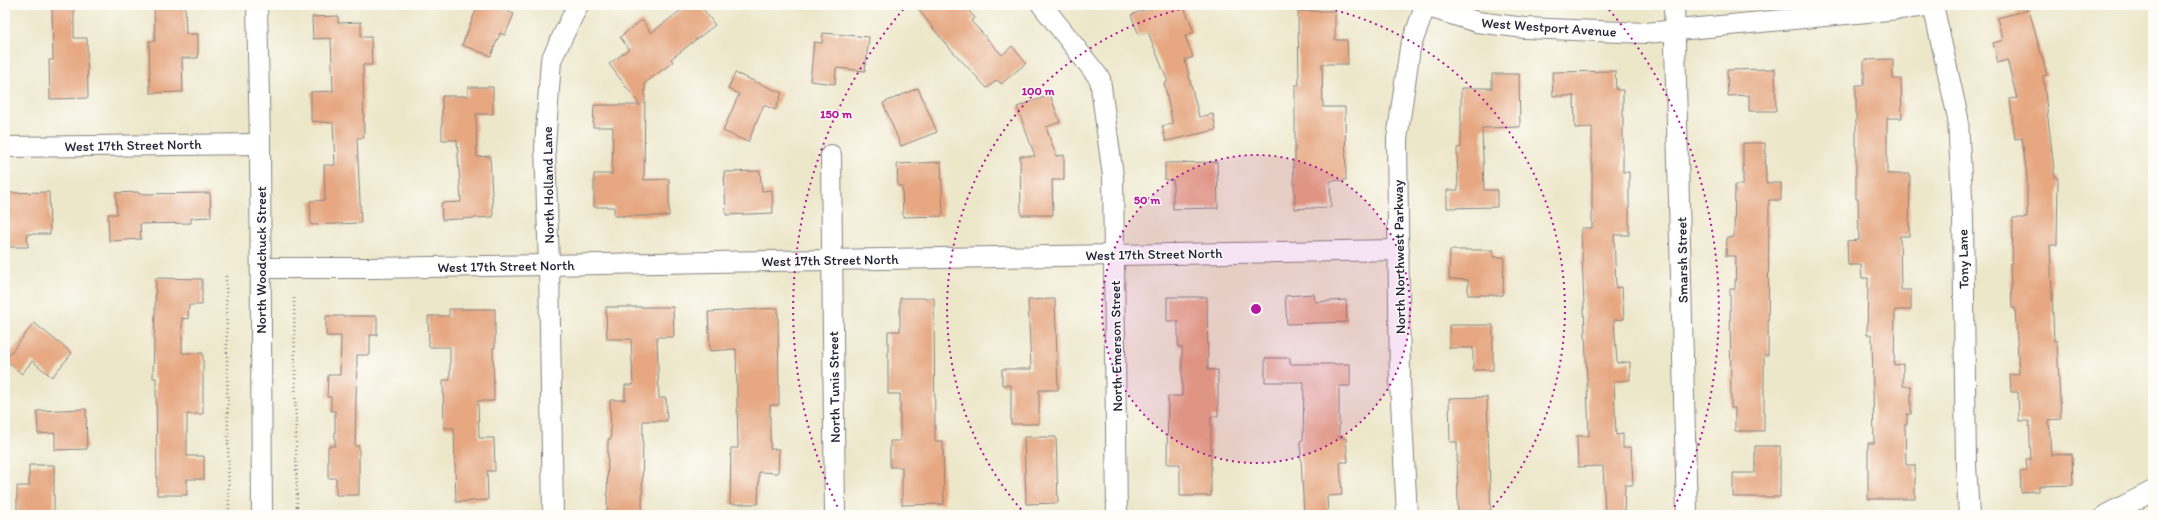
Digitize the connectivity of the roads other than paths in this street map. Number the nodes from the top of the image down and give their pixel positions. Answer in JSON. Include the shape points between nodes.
{"nodes":[{"id":1,"x":257,"y":5,"type":"edge"},
{"id":2,"x":578,"y":5,"type":"edge"},
{"id":3,"x":1042,"y":5,"type":"edge"},
{"id":4,"x":1674,"y":5,"type":"edge"},
{"id":5,"x":1924,"y":5,"type":"edge"},
{"id":6,"x":1933,"y":5,"type":"edge"},
{"id":7,"x":1424,"y":6,"type":"edge"},
{"id":8,"x":1675,"y":31,"type":"junction"},
{"id":9,"x":260,"y":144,"type":"junction"},
{"id":10,"x":5,"y":147,"type":"edge"},
{"id":11,"x":831,"y":155,"type":"dead end"},
{"id":12,"x":1399,"y":250,"type":"junction"},
{"id":13,"x":1114,"y":255,"type":"junction"},
{"id":14,"x":832,"y":260,"type":"junction"},
{"id":15,"x":549,"y":265,"type":"junction"},
{"id":16,"x":261,"y":268,"type":"junction"},
{"id":17,"x":2153,"y":491,"type":"edge"},
{"id":18,"x":262,"y":515,"type":"edge"},
{"id":19,"x":553,"y":515,"type":"edge"},
{"id":20,"x":835,"y":515,"type":"edge"},
{"id":21,"x":1117,"y":515,"type":"edge"},
{"id":22,"x":1407,"y":515,"type":"edge"},
{"id":23,"x":1687,"y":515,"type":"edge"},
{"id":24,"x":1969,"y":515,"type":"edge"},
{"id":25,"x":2106,"y":515,"type":"edge"}],
"edges":[{"from":1,"to":9,"type":"street","name":"North Woodchuck Street"},
{"from":2,"to":15,"type":"street","name":"North Holland Lane","via":[[550,60],[545,147]]},
{"from":3,"to":13,"type":"street","name":"North Emerson Street","via":[[1100,79],[1113,176]]},
{"from":4,"to":8,"type":"street","name":"Smarsh Street"},
{"from":5,"to":8,"type":"street","name":"West Westport Avenue"},
{"from":6,"to":24,"type":"street","name":"Tony Lane","via":[[1958,118],[1963,217]]},
{"from":7,"to":8,"type":"street","name":"West Westport Avenue","via":[[1477,22],[1525,28],[1646,33]]},
{"from":7,"to":12,"type":"street","name":"North Northwest Parkway","via":[[1410,48],[1397,139]]},
{"from":8,"to":23,"type":"street","name":"Smarsh Street"},
{"from":9,"to":10,"type":"street","name":"West 17th Street North"},
{"from":9,"to":16,"type":"street","name":"North Woodchuck Street"},
{"from":11,"to":14,"type":"street","name":"North Tunis Street"},
{"from":12,"to":13,"type":"street","name":"West 17th Street North"},
{"from":12,"to":22,"type":"street","name":"North Northwest Parkway","via":[[1400,382]]},
{"from":13,"to":14,"type":"street","name":"West 17th Street North"},
{"from":13,"to":21,"type":"street","name":"North Emerson Street"},
{"from":14,"to":15,"type":"street","name":"West 17th Street North"},
{"from":14,"to":20,"type":"street","name":"North Tunis Street"},
{"from":15,"to":16,"type":"street","name":"West 17th Street North"},
{"from":15,"to":19,"type":"street","name":"North Holland Lane"},
{"from":16,"to":18,"type":"street","name":"North Woodchuck Street"},
{"from":17,"to":25,"type":"street"}]}
